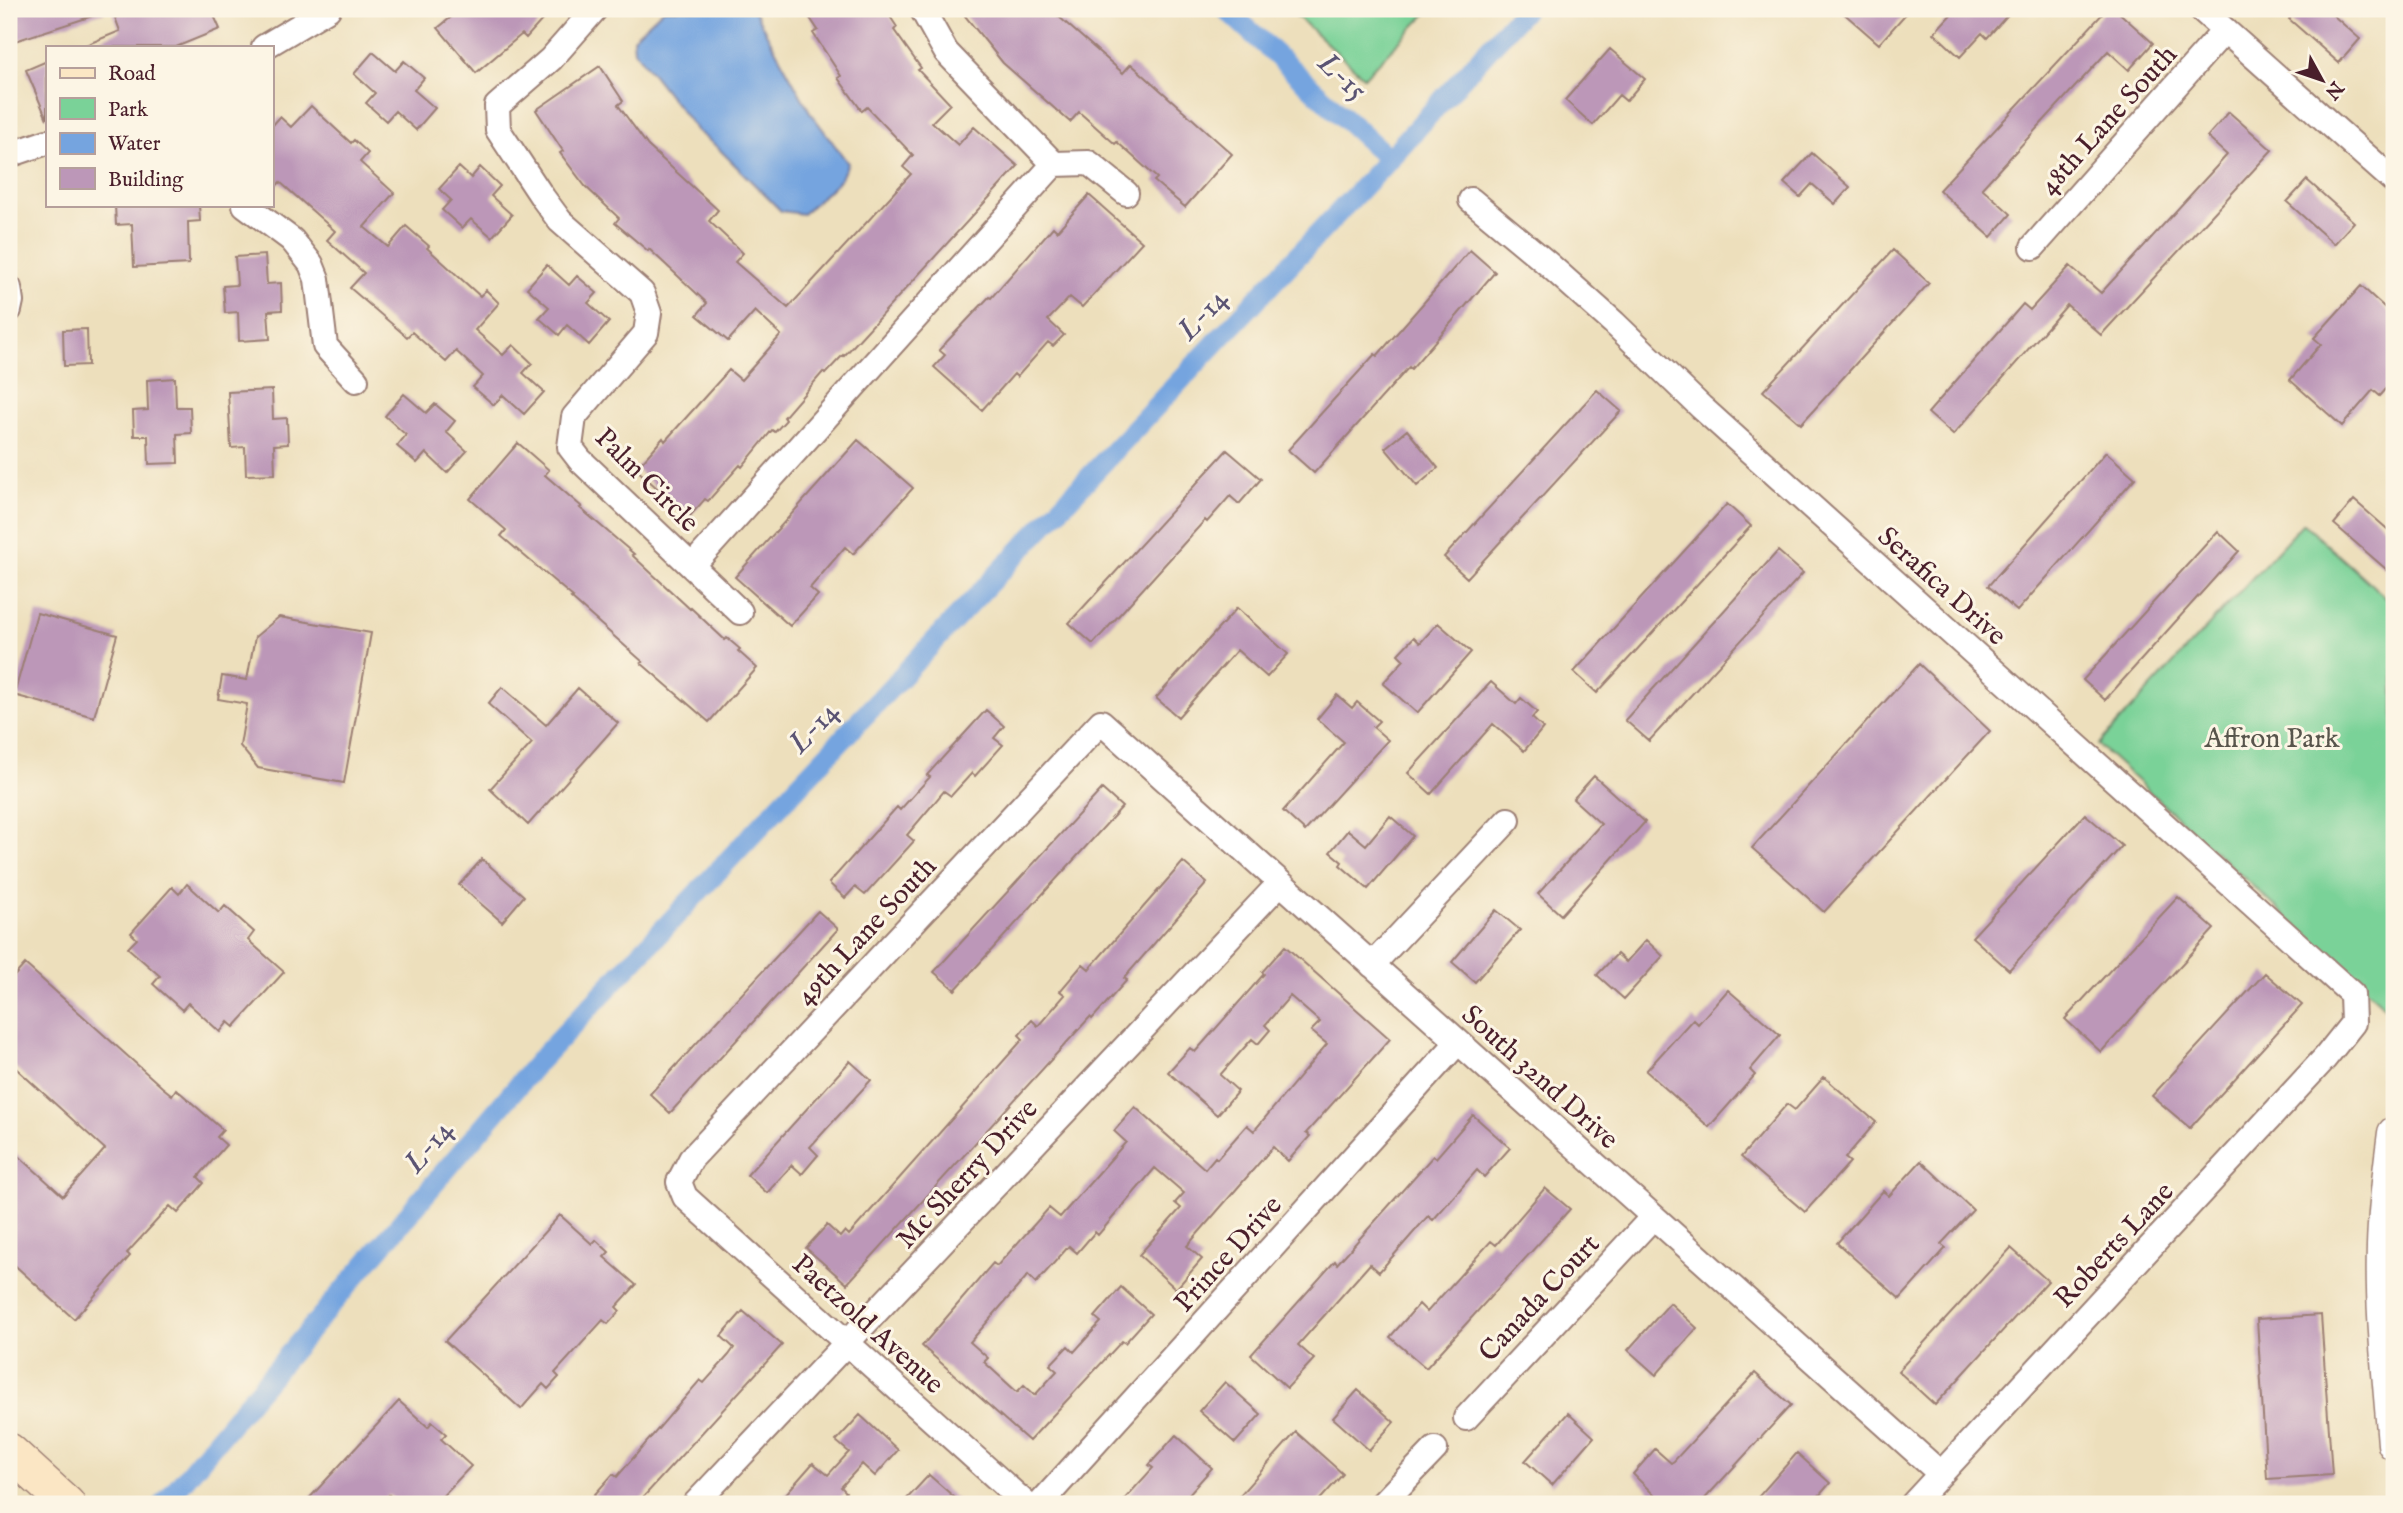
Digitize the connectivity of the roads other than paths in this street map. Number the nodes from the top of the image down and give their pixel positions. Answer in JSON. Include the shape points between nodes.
{"nodes":[{"id":1,"x":328,"y":9,"type":"edge"},
{"id":2,"x":595,"y":9,"type":"edge"},
{"id":3,"x":922,"y":9,"type":"edge"},
{"id":4,"x":2216,"y":17,"type":"edge"},
{"id":5,"x":266,"y":46,"type":"edge"},
{"id":6,"x":46,"y":142,"type":"edge"},
{"id":7,"x":9,"y":155,"type":"edge"},
{"id":8,"x":1054,"y":164,"type":"junction"},
{"id":9,"x":2394,"y":181,"type":"edge"},
{"id":10,"x":1126,"y":193,"type":"dead end"},
{"id":11,"x":1471,"y":201,"type":"dead end"},
{"id":12,"x":246,"y":206,"type":"edge"},
{"id":13,"x":2033,"y":247,"type":"dead end"},
{"id":14,"x":9,"y":288,"type":"edge"},
{"id":15,"x":9,"y":310,"type":"edge"},
{"id":16,"x":356,"y":380,"type":"dead end"},
{"id":17,"x":692,"y":566,"type":"junction"},
{"id":18,"x":740,"y":612,"type":"dead end"},
{"id":19,"x":1101,"y":722,"type":"joint"},
{"id":20,"x":1508,"y":820,"type":"dead end"},
{"id":21,"x":1280,"y":883,"type":"junction"},
{"id":22,"x":1372,"y":965,"type":"junction"},
{"id":23,"x":2353,"y":1023,"type":"joint"},
{"id":24,"x":1458,"y":1042,"type":"junction"},
{"id":25,"x":2394,"y":1133,"type":"edge"},
{"id":26,"x":679,"y":1182,"type":"joint"},
{"id":27,"x":1653,"y":1217,"type":"junction"},
{"id":28,"x":846,"y":1344,"type":"junction"},
{"id":29,"x":1466,"y":1418,"type":"dead end"},
{"id":30,"x":2394,"y":1444,"type":"edge"},
{"id":31,"x":1435,"y":1449,"type":"dead end"},
{"id":32,"x":9,"y":1451,"type":"edge"},
{"id":33,"x":1941,"y":1474,"type":"junction"},
{"id":34,"x":67,"y":1504,"type":"edge"},
{"id":35,"x":695,"y":1504,"type":"edge"},
{"id":36,"x":1026,"y":1504,"type":"edge"},
{"id":37,"x":1040,"y":1504,"type":"edge"},
{"id":38,"x":1382,"y":1504,"type":"edge"},
{"id":39,"x":1913,"y":1504,"type":"edge"}],
"edges":[{"from":1,"to":5,"type":"street"},
{"from":2,"to":17,"type":"street","name":"Palm Circle","via":[[551,59],[497,106],[498,130],[560,221],[642,293],[649,313],[646,333],[574,416],[570,447]]},
{"from":3,"to":8,"type":"street","via":[[946,52]]},
{"from":4,"to":9,"type":"street"},
{"from":4,"to":13,"type":"street","name":"48th Lane South"},
{"from":6,"to":7,"type":"street"},
{"from":8,"to":10,"type":"street","via":[[1089,163]]},
{"from":8,"to":17,"type":"street","name":"Palm Circle"},
{"from":11,"to":23,"type":"street","name":"Serafica Drive","via":[[1614,323],[2352,994]]},
{"from":12,"to":16,"type":"street","via":[[292,240],[311,264],[325,346]]},
{"from":14,"to":15,"type":"street"},
{"from":17,"to":18,"type":"street","name":"Palm Circle"},
{"from":19,"to":21,"type":"street","name":"South 32nd Drive"},
{"from":19,"to":26,"type":"street","name":"49th Lane South","via":[[691,1159]]},
{"from":20,"to":22,"type":"street"},
{"from":21,"to":22,"type":"street","name":"South 32nd Drive"},
{"from":21,"to":28,"type":"street","name":"Mc Sherry Drive"},
{"from":22,"to":24,"type":"street","name":"South 32nd Drive"},
{"from":23,"to":33,"type":"street","name":"Roberts Lane"},
{"from":24,"to":27,"type":"street","name":"South 32nd Drive"},
{"from":24,"to":37,"type":"street","name":"Prince Drive"},
{"from":25,"to":30,"type":"street","via":[[2383,1247]]},
{"from":26,"to":28,"type":"street","name":"Paetzold Avenue","via":[[685,1197]]},
{"from":27,"to":29,"type":"street","name":"Canada Court"},
{"from":27,"to":33,"type":"street","name":"South 32nd Drive"},
{"from":28,"to":35,"type":"street","name":"Mc Sherry Drive"},
{"from":28,"to":36,"type":"street","name":"Paetzold Avenue"},
{"from":31,"to":38,"type":"street"},
{"from":32,"to":34,"type":"main road"},
{"from":33,"to":39,"type":"street","name":"Roberts Lane"}]}
